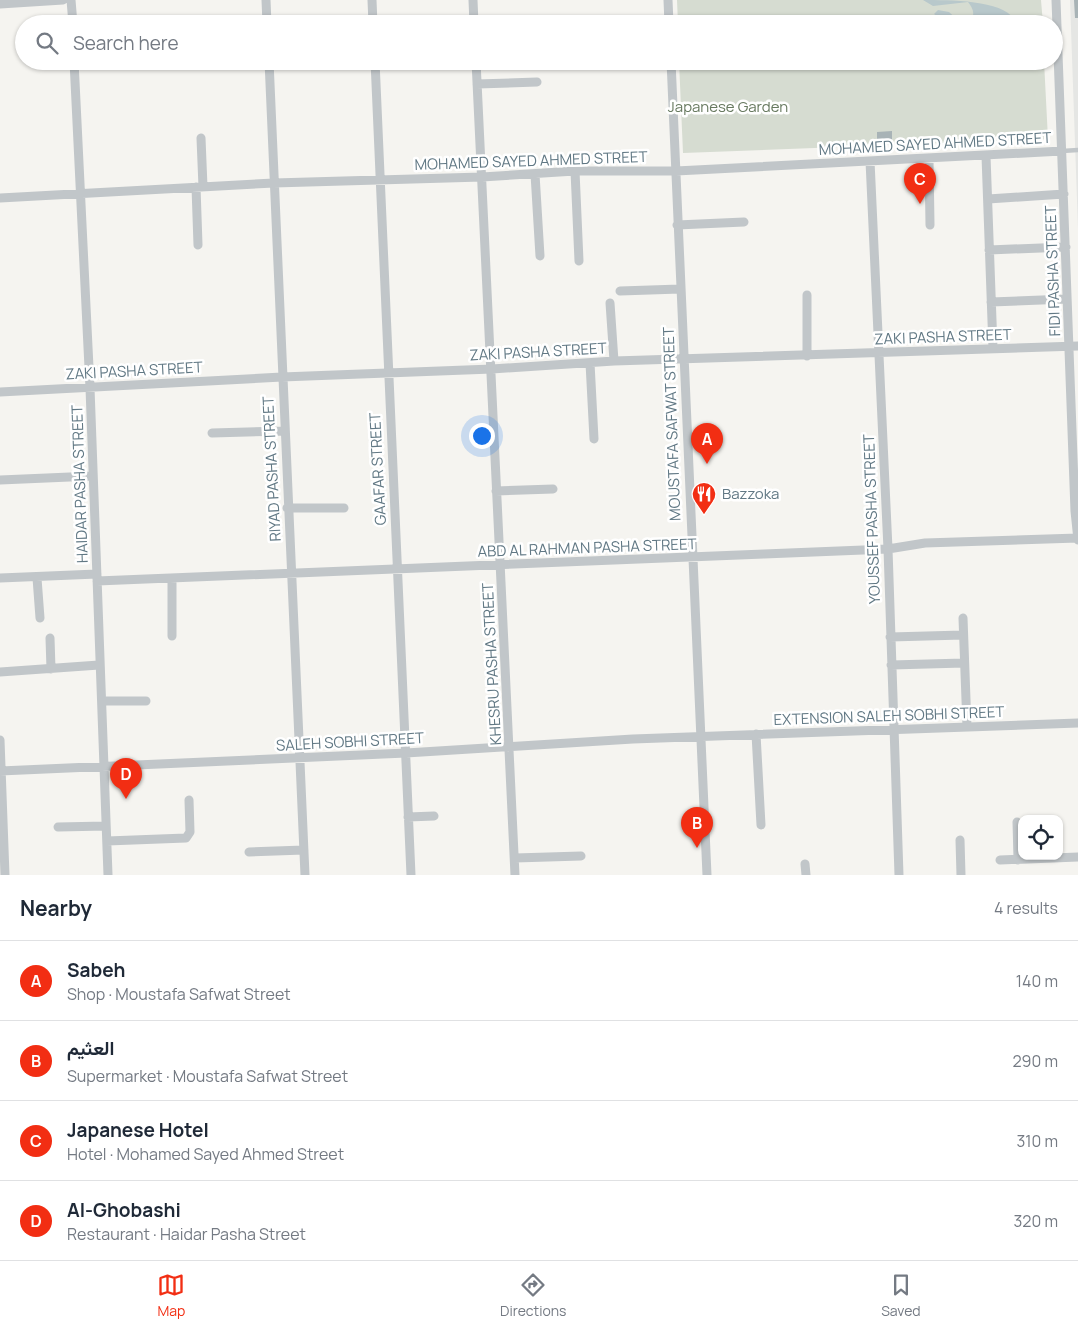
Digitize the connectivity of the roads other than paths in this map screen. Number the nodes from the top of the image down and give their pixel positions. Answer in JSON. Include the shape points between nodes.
{"nodes":[{"id":1,"x":64,"y":0,"type":"edge"},
{"id":2,"x":71,"y":0,"type":"edge"},
{"id":3,"x":266,"y":0,"type":"edge"},
{"id":4,"x":372,"y":0,"type":"edge"},
{"id":5,"x":473,"y":0,"type":"edge"},
{"id":6,"x":668,"y":0,"type":"edge"},
{"id":7,"x":1056,"y":0,"type":"edge"},
{"id":8,"x":0,"y":4,"type":"edge"},
{"id":9,"x":72,"y":15,"type":"edge"},
{"id":10,"x":267,"y":15,"type":"edge"},
{"id":11,"x":373,"y":15,"type":"edge"},
{"id":12,"x":474,"y":15,"type":"edge"},
{"id":13,"x":669,"y":15,"type":"edge"},
{"id":14,"x":1057,"y":15,"type":"edge"},
{"id":15,"x":74,"y":70,"type":"edge"},
{"id":16,"x":269,"y":70,"type":"edge"},
{"id":17,"x":375,"y":70,"type":"edge"},
{"id":18,"x":476,"y":70,"type":"edge"},
{"id":19,"x":671,"y":70,"type":"edge"},
{"id":20,"x":1059,"y":70,"type":"edge"},
{"id":21,"x":537,"y":82,"type":"dead end"},
{"id":22,"x":477,"y":84,"type":"junction"},
{"id":23,"x":201,"y":138,"type":"dead end"},
{"id":24,"x":1078,"y":150,"type":"edge"},
{"id":25,"x":1062,"y":151,"type":"junction"},
{"id":26,"x":986,"y":156,"type":"junction"},
{"id":27,"x":929,"y":159,"type":"junction"},
{"id":28,"x":870,"y":161,"type":"junction"},
{"id":29,"x":575,"y":171,"type":"junction"},
{"id":30,"x":676,"y":171,"type":"junction"},
{"id":31,"x":534,"y":174,"type":"junction"},
{"id":32,"x":482,"y":177,"type":"junction"},
{"id":33,"x":380,"y":180,"type":"junction"},
{"id":34,"x":274,"y":183,"type":"junction"},
{"id":35,"x":200,"y":187,"type":"junction"},
{"id":36,"x":81,"y":194,"type":"junction"},
{"id":37,"x":1064,"y":194,"type":"junction"},
{"id":38,"x":0,"y":198,"type":"edge"},
{"id":39,"x":988,"y":198,"type":"junction"},
{"id":40,"x":744,"y":222,"type":"dead end"},
{"id":41,"x":677,"y":225,"type":"junction"},
{"id":42,"x":930,"y":225,"type":"dead end"},
{"id":43,"x":198,"y":245,"type":"dead end"},
{"id":44,"x":1066,"y":247,"type":"junction"},
{"id":45,"x":989,"y":250,"type":"junction"},
{"id":46,"x":540,"y":256,"type":"dead end"},
{"id":47,"x":579,"y":261,"type":"dead end"},
{"id":48,"x":680,"y":289,"type":"junction"},
{"id":49,"x":620,"y":291,"type":"dead end"},
{"id":50,"x":806,"y":295,"type":"dead end"},
{"id":51,"x":1067,"y":299,"type":"junction"},
{"id":52,"x":991,"y":302,"type":"junction"},
{"id":53,"x":610,"y":303,"type":"dead end"},
{"id":54,"x":1074,"y":346,"type":"edge"},
{"id":55,"x":993,"y":348,"type":"junction"},
{"id":56,"x":880,"y":353,"type":"junction"},
{"id":57,"x":807,"y":356,"type":"junction"},
{"id":58,"x":684,"y":360,"type":"junction"},
{"id":59,"x":614,"y":362,"type":"junction"},
{"id":60,"x":590,"y":363,"type":"junction"},
{"id":61,"x":492,"y":370,"type":"junction"},
{"id":62,"x":387,"y":373,"type":"junction"},
{"id":63,"x":282,"y":377,"type":"junction"},
{"id":64,"x":90,"y":388,"type":"junction"},
{"id":65,"x":0,"y":392,"type":"edge"},
{"id":66,"x":1075,"y":426,"type":"edge"},
{"id":67,"x":284,"y":431,"type":"junction"},
{"id":68,"x":212,"y":433,"type":"dead end"},
{"id":69,"x":594,"y":439,"type":"dead end"},
{"id":70,"x":1075,"y":462,"type":"edge"},
{"id":71,"x":93,"y":476,"type":"junction"},
{"id":72,"x":0,"y":480,"type":"edge"},
{"id":73,"x":553,"y":489,"type":"dead end"},
{"id":74,"x":496,"y":491,"type":"junction"},
{"id":75,"x":1076,"y":492,"type":"edge"},
{"id":76,"x":287,"y":508,"type":"junction"},
{"id":77,"x":344,"y":508,"type":"dead end"},
{"id":78,"x":1078,"y":539,"type":"edge"},
{"id":79,"x":888,"y":549,"type":"junction"},
{"id":80,"x":692,"y":557,"type":"junction"},
{"id":81,"x":501,"y":565,"type":"junction"},
{"id":82,"x":396,"y":569,"type":"junction"},
{"id":83,"x":290,"y":573,"type":"junction"},
{"id":84,"x":0,"y":578,"type":"edge"},
{"id":85,"x":37,"y":578,"type":"junction"},
{"id":86,"x":97,"y":578,"type":"junction"},
{"id":87,"x":172,"y":578,"type":"junction"},
{"id":88,"x":40,"y":618,"type":"dead end"},
{"id":89,"x":963,"y":618,"type":"dead end"},
{"id":90,"x":964,"y":635,"type":"junction"},
{"id":91,"x":172,"y":636,"type":"dead end"},
{"id":92,"x":890,"y":637,"type":"junction"},
{"id":93,"x":50,"y":638,"type":"dead end"},
{"id":94,"x":964,"y":663,"type":"junction"},
{"id":95,"x":99,"y":665,"type":"junction"},
{"id":96,"x":891,"y":665,"type":"junction"},
{"id":97,"x":51,"y":669,"type":"junction"},
{"id":98,"x":0,"y":672,"type":"edge"},
{"id":99,"x":103,"y":701,"type":"junction"},
{"id":100,"x":146,"y":701,"type":"dead end"},
{"id":101,"x":1078,"y":723,"type":"edge"},
{"id":102,"x":967,"y":727,"type":"junction"},
{"id":103,"x":893,"y":729,"type":"junction"},
{"id":104,"x":756,"y":734,"type":"junction"},
{"id":105,"x":701,"y":737,"type":"junction"},
{"id":106,"x":0,"y":740,"type":"edge"},
{"id":107,"x":510,"y":747,"type":"junction"},
{"id":108,"x":406,"y":754,"type":"junction"},
{"id":109,"x":299,"y":758,"type":"junction"},
{"id":110,"x":105,"y":766,"type":"junction"},
{"id":111,"x":1,"y":770,"type":"edge"},
{"id":112,"x":189,"y":800,"type":"dead end"},
{"id":113,"x":434,"y":816,"type":"dead end"},
{"id":114,"x":408,"y":817,"type":"junction"},
{"id":115,"x":1017,"y":822,"type":"dead end"},
{"id":116,"x":761,"y":825,"type":"dead end"},
{"id":117,"x":106,"y":826,"type":"junction"},
{"id":118,"x":58,"y":827,"type":"dead end"},
{"id":119,"x":960,"y":840,"type":"dead end"},
{"id":120,"x":107,"y":841,"type":"junction"},
{"id":121,"x":304,"y":850,"type":"junction"},
{"id":122,"x":249,"y":852,"type":"dead end"},
{"id":123,"x":581,"y":856,"type":"dead end"},
{"id":124,"x":1078,"y":857,"type":"edge"},
{"id":125,"x":515,"y":858,"type":"junction"},
{"id":126,"x":1063,"y":858,"type":"edge"},
{"id":127,"x":1000,"y":860,"type":"dead end"},
{"id":128,"x":1018,"y":860,"type":"joint"},
{"id":129,"x":805,"y":864,"type":"dead end"},
{"id":130,"x":5,"y":875,"type":"edge"},
{"id":131,"x":108,"y":875,"type":"edge"},
{"id":132,"x":305,"y":875,"type":"edge"},
{"id":133,"x":411,"y":875,"type":"edge"},
{"id":134,"x":516,"y":875,"type":"edge"},
{"id":135,"x":707,"y":875,"type":"edge"},
{"id":136,"x":806,"y":875,"type":"edge"},
{"id":137,"x":899,"y":875,"type":"edge"},
{"id":138,"x":961,"y":875,"type":"edge"}],
"edges":[{"from":1,"to":8,"type":"street"},
{"from":2,"to":9,"type":"street"},
{"from":3,"to":10,"type":"street"},
{"from":4,"to":11,"type":"street"},
{"from":5,"to":12,"type":"street"},
{"from":6,"to":13,"type":"street"},
{"from":7,"to":14,"type":"street","name":"FIDI PASHA STREET"},
{"from":15,"to":36,"type":"street","name":"HAIDAR PASHA STREET"},
{"from":16,"to":34,"type":"street","name":"RIYAD PASHA STREET"},
{"from":17,"to":33,"type":"street","name":"GAAFAR STREET"},
{"from":18,"to":22,"type":"street","name":"KHESRU PASHA STREET"},
{"from":19,"to":30,"type":"street","name":"MOUSTAFA SAFWAT STREET"},
{"from":20,"to":25,"type":"street","name":"FIDI PASHA STREET"},
{"from":21,"to":22,"type":"street"},
{"from":22,"to":32,"type":"street","name":"KHESRU PASHA STREET"},
{"from":23,"to":35,"type":"street"},
{"from":24,"to":25,"type":"lane"},
{"from":25,"to":26,"type":"street","name":"MOHAMED SAYED AHMED STREET"},
{"from":25,"to":37,"type":"street","name":"FIDI PASHA STREET"},
{"from":26,"to":27,"type":"street","name":"MOHAMED SAYED AHMED STREET"},
{"from":26,"to":39,"type":"street"},
{"from":27,"to":28,"type":"street","name":"MOHAMED SAYED AHMED STREET"},
{"from":27,"to":42,"type":"street"},
{"from":28,"to":30,"type":"street","name":"MOHAMED SAYED AHMED STREET"},
{"from":28,"to":56,"type":"street","name":"YOUSSEF PASHA STREET"},
{"from":29,"to":30,"type":"street","name":"MOHAMED SAYED AHMED STREET"},
{"from":29,"to":31,"type":"street","name":"MOHAMED SAYED AHMED STREET"},
{"from":29,"to":47,"type":"street"},
{"from":30,"to":41,"type":"street","name":"MOUSTAFA SAFWAT STREET"},
{"from":31,"to":32,"type":"street","name":"MOHAMED SAYED AHMED STREET"},
{"from":31,"to":46,"type":"street"},
{"from":32,"to":33,"type":"street","name":"MOHAMED SAYED AHMED STREET"},
{"from":32,"to":61,"type":"street","name":"KHESRU PASHA STREET"},
{"from":33,"to":34,"type":"street","name":"MOHAMED SAYED AHMED STREET"},
{"from":33,"to":62,"type":"street","name":"GAAFAR STREET"},
{"from":34,"to":35,"type":"street","name":"MOHAMED SAYED AHMED STREET"},
{"from":34,"to":63,"type":"street","name":"RIYAD PASHA STREET"},
{"from":35,"to":36,"type":"street","name":"MOHAMED SAYED AHMED STREET"},
{"from":35,"to":43,"type":"street"},
{"from":36,"to":38,"type":"street","name":"MOHAMED SAYED AHMED STREET"},
{"from":36,"to":64,"type":"street","name":"HAIDAR PASHA STREET"},
{"from":37,"to":39,"type":"street"},
{"from":37,"to":44,"type":"street","name":"FIDI PASHA STREET"},
{"from":39,"to":45,"type":"street"},
{"from":40,"to":41,"type":"street"},
{"from":41,"to":48,"type":"street","name":"MOUSTAFA SAFWAT STREET"},
{"from":44,"to":45,"type":"street"},
{"from":44,"to":51,"type":"street","name":"FIDI PASHA STREET"},
{"from":45,"to":52,"type":"street"},
{"from":48,"to":49,"type":"street"},
{"from":48,"to":58,"type":"street","name":"MOUSTAFA SAFWAT STREET"},
{"from":50,"to":57,"type":"street"},
{"from":51,"to":52,"type":"street"},
{"from":51,"to":54,"type":"street","name":"FIDI PASHA STREET"},
{"from":52,"to":55,"type":"street"},
{"from":53,"to":59,"type":"street"},
{"from":54,"to":55,"type":"street","name":"ZAKI PASHA STREET"},
{"from":54,"to":66,"type":"street","name":"FIDI PASHA STREET"},
{"from":55,"to":56,"type":"street","name":"ZAKI PASHA STREET"},
{"from":56,"to":57,"type":"street","name":"ZAKI PASHA STREET"},
{"from":56,"to":79,"type":"street","name":"YOUSSEF PASHA STREET"},
{"from":57,"to":58,"type":"street","name":"ZAKI PASHA STREET"},
{"from":58,"to":59,"type":"street","name":"ZAKI PASHA STREET"},
{"from":58,"to":80,"type":"street","name":"MOUSTAFA SAFWAT STREET"},
{"from":59,"to":60,"type":"street","name":"ZAKI PASHA STREET"},
{"from":60,"to":61,"type":"street","name":"ZAKI PASHA STREET"},
{"from":60,"to":69,"type":"street"},
{"from":61,"to":62,"type":"street","name":"ZAKI PASHA STREET"},
{"from":61,"to":74,"type":"street","name":"KHESRU PASHA STREET"},
{"from":62,"to":63,"type":"street","name":"ZAKI PASHA STREET"},
{"from":62,"to":82,"type":"street","name":"GAAFAR STREET"},
{"from":63,"to":64,"type":"street","name":"ZAKI PASHA STREET"},
{"from":63,"to":67,"type":"street","name":"RIYAD PASHA STREET"},
{"from":64,"to":65,"type":"street","name":"ZAKI PASHA STREET"},
{"from":64,"to":71,"type":"street","name":"HAIDAR PASHA STREET"},
{"from":66,"to":70,"type":"street","name":"FIDI PASHA STREET"},
{"from":67,"to":68,"type":"street"},
{"from":67,"to":76,"type":"street","name":"RIYAD PASHA STREET"},
{"from":70,"to":75,"type":"street","name":"FIDI PASHA STREET"},
{"from":71,"to":72,"type":"street"},
{"from":71,"to":86,"type":"street","name":"HAIDAR PASHA STREET"},
{"from":73,"to":74,"type":"street"},
{"from":74,"to":81,"type":"street","name":"KHESRU PASHA STREET"},
{"from":75,"to":78,"type":"street","name":"FIDI PASHA STREET"},
{"from":76,"to":77,"type":"street"},
{"from":76,"to":83,"type":"street","name":"RIYAD PASHA STREET"},
{"from":78,"to":79,"type":"street","name":"ABD AL RAHMAN PASHA STREET","via":[[909,544]]},
{"from":79,"to":80,"type":"street","name":"ABD AL RAHMAN PASHA STREET"},
{"from":79,"to":92,"type":"street","name":"YOUSSEF PASHA STREET"},
{"from":80,"to":81,"type":"street","name":"ABD AL RAHMAN PASHA STREET"},
{"from":80,"to":105,"type":"street","name":"MOUSTAFA SAFWAT STREET"},
{"from":81,"to":82,"type":"street","name":"ABD AL RAHMAN PASHA STREET"},
{"from":81,"to":107,"type":"street","name":"KHESRU PASHA STREET"},
{"from":82,"to":83,"type":"street","name":"ABD AL RAHMAN PASHA STREET"},
{"from":82,"to":108,"type":"street","name":"GAAFAR STREET"},
{"from":83,"to":87,"type":"street","name":"ABD AL RAHMAN PASHA STREET"},
{"from":83,"to":109,"type":"street","name":"RIYAD PASHA STREET"},
{"from":84,"to":85,"type":"street","name":"ABD AL RAHMAN PASHA STREET"},
{"from":85,"to":86,"type":"street","name":"ABD AL RAHMAN PASHA STREET"},
{"from":85,"to":88,"type":"street"},
{"from":86,"to":87,"type":"street","name":"ABD AL RAHMAN PASHA STREET"},
{"from":86,"to":95,"type":"street","name":"HAIDAR PASHA STREET"},
{"from":87,"to":91,"type":"street"},
{"from":89,"to":90,"type":"street"},
{"from":90,"to":92,"type":"street"},
{"from":90,"to":94,"type":"street"},
{"from":92,"to":96,"type":"street","name":"YOUSSEF PASHA STREET"},
{"from":93,"to":97,"type":"street"},
{"from":94,"to":96,"type":"street"},
{"from":94,"to":102,"type":"street"},
{"from":95,"to":97,"type":"street"},
{"from":95,"to":99,"type":"street","name":"HAIDAR PASHA STREET"},
{"from":96,"to":103,"type":"street","name":"YOUSSEF PASHA STREET"},
{"from":97,"to":98,"type":"street"},
{"from":99,"to":100,"type":"street"},
{"from":99,"to":110,"type":"street","name":"HAIDAR PASHA STREET"},
{"from":101,"to":102,"type":"street","name":"EXTENSION SALEH SOBHI STREET"},
{"from":102,"to":103,"type":"street","name":"EXTENSION SALEH SOBHI STREET"},
{"from":103,"to":104,"type":"street","name":"EXTENSION SALEH SOBHI STREET"},
{"from":103,"to":137,"type":"street","name":"YOUSSEF PASHA STREET"},
{"from":104,"to":105,"type":"street","name":"EXTENSION SALEH SOBHI STREET"},
{"from":104,"to":116,"type":"street"},
{"from":105,"to":107,"type":"street","name":"SALEH SOBHI STREET"},
{"from":105,"to":135,"type":"street","name":"MOUSTAFA SAFWAT STREET"},
{"from":106,"to":111,"type":"street"},
{"from":107,"to":108,"type":"street","name":"SALEH SOBHI STREET"},
{"from":107,"to":125,"type":"street","name":"KHESRU PASHA STREET"},
{"from":108,"to":109,"type":"street","name":"SALEH SOBHI STREET"},
{"from":108,"to":114,"type":"street","name":"GAAFAR STREET"},
{"from":109,"to":110,"type":"street","name":"SALEH SOBHI STREET"},
{"from":109,"to":121,"type":"street","name":"RIYAD PASHA STREET"},
{"from":110,"to":111,"type":"street","name":"SALEH SOBHI STREET"},
{"from":110,"to":117,"type":"street","name":"HAIDAR PASHA STREET"},
{"from":111,"to":130,"type":"street"},
{"from":112,"to":120,"type":"street","via":[[190,832],[186,838]]},
{"from":113,"to":114,"type":"street"},
{"from":114,"to":133,"type":"street","name":"GAAFAR STREET"},
{"from":115,"to":128,"type":"street"},
{"from":117,"to":118,"type":"street"},
{"from":117,"to":120,"type":"street","name":"HAIDAR PASHA STREET"},
{"from":119,"to":138,"type":"street"},
{"from":120,"to":131,"type":"street","name":"HAIDAR PASHA STREET"},
{"from":121,"to":122,"type":"street"},
{"from":121,"to":132,"type":"street","name":"RIYAD PASHA STREET"},
{"from":123,"to":125,"type":"street"},
{"from":124,"to":126,"type":"street"},
{"from":125,"to":134,"type":"street","name":"KHESRU PASHA STREET"},
{"from":127,"to":128,"type":"street"},
{"from":129,"to":136,"type":"street"}]}
